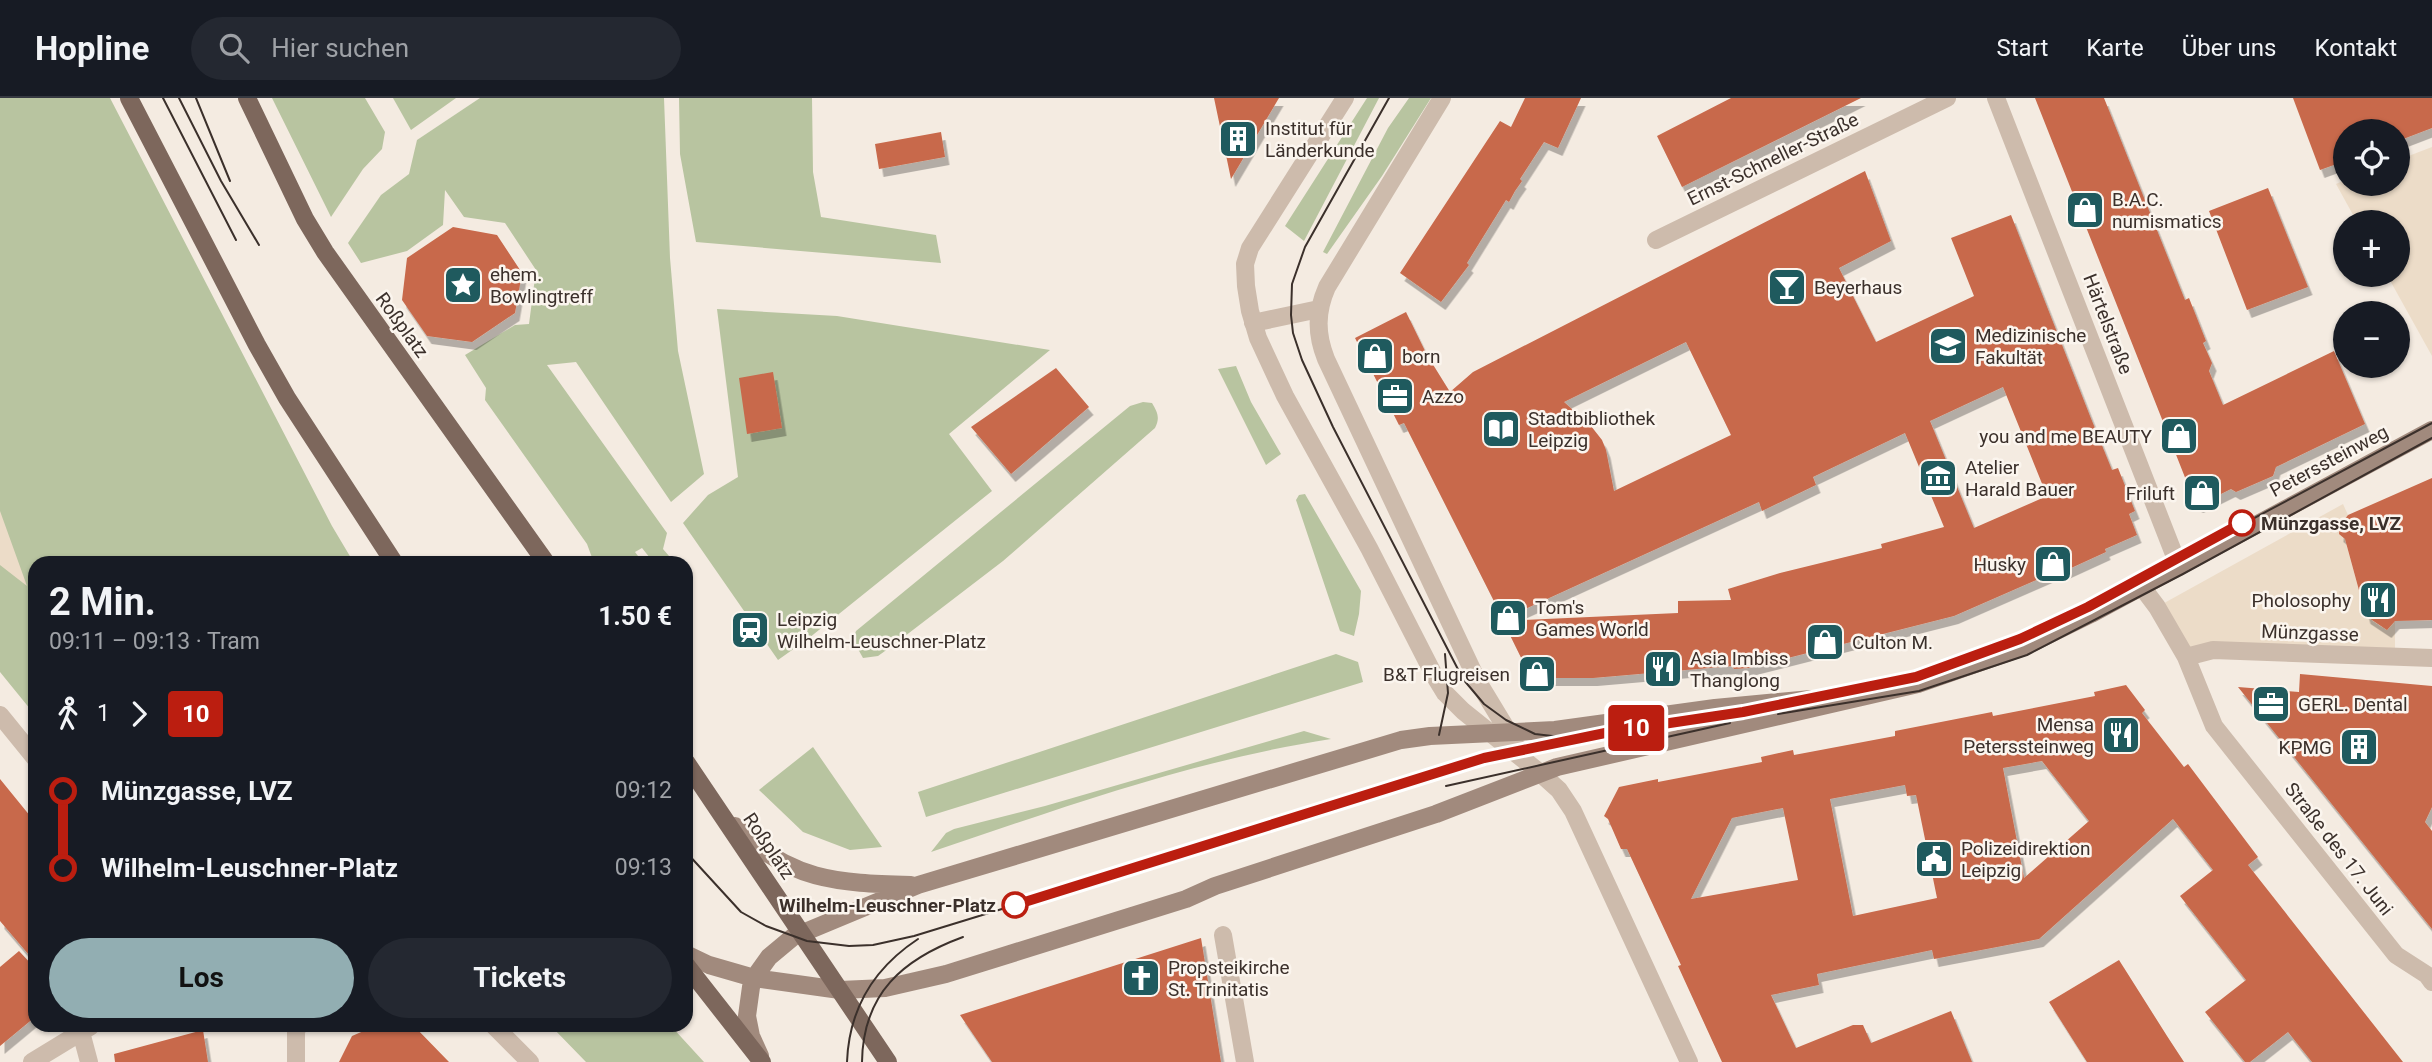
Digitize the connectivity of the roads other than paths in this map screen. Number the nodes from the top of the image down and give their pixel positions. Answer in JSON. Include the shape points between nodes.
{"nodes":[{"id":1,"x":129,"y":98,"type":"edge"},
{"id":2,"x":247,"y":98,"type":"edge"},
{"id":3,"x":1345,"y":98,"type":"edge"},
{"id":4,"x":1442,"y":98,"type":"edge"},
{"id":5,"x":1947,"y":98,"type":"edge"},
{"id":6,"x":1996,"y":98,"type":"edge"},
{"id":7,"x":1656,"y":240,"type":"dead end"},
{"id":8,"x":1319,"y":309,"type":"junction"},
{"id":9,"x":1253,"y":323,"type":"junction"},
{"id":10,"x":2432,"y":430,"type":"edge"},
{"id":11,"x":390,"y":556,"type":"edge"},
{"id":12,"x":541,"y":556,"type":"edge"},
{"id":13,"x":2179,"y":567,"type":"junction"},
{"id":14,"x":2142,"y":587,"type":"junction"},
{"id":15,"x":2186,"y":657,"type":"junction"},
{"id":16,"x":2432,"y":658,"type":"edge"},
{"id":17,"x":1862,"y":695,"type":"junction"},
{"id":18,"x":0,"y":715,"type":"edge"},
{"id":19,"x":1499,"y":733,"type":"junction"},
{"id":20,"x":28,"y":749,"type":"edge"},
{"id":21,"x":1536,"y":769,"type":"junction"},
{"id":22,"x":693,"y":772,"type":"edge"},
{"id":23,"x":715,"y":803,"type":"junction"},
{"id":24,"x":918,"y":885,"type":"junction"},
{"id":25,"x":802,"y":934,"type":"junction"},
{"id":26,"x":1223,"y":935,"type":"dead end"},
{"id":27,"x":693,"y":957,"type":"edge"},
{"id":28,"x":693,"y":974,"type":"edge"},
{"id":29,"x":754,"y":978,"type":"junction"},
{"id":30,"x":2432,"y":982,"type":"edge"},
{"id":31,"x":840,"y":990,"type":"junction"},
{"id":32,"x":81,"y":1032,"type":"edge"},
{"id":33,"x":86,"y":1032,"type":"edge"},
{"id":34,"x":296,"y":1032,"type":"edge"},
{"id":35,"x":500,"y":1032,"type":"edge"},
{"id":36,"x":32,"y":1062,"type":"edge"},
{"id":37,"x":89,"y":1062,"type":"edge"},
{"id":38,"x":296,"y":1062,"type":"edge"},
{"id":39,"x":530,"y":1062,"type":"edge"},
{"id":40,"x":763,"y":1062,"type":"edge"},
{"id":41,"x":888,"y":1062,"type":"edge"},
{"id":42,"x":1245,"y":1062,"type":"edge"},
{"id":43,"x":1689,"y":1062,"type":"edge"}],
"edges":[{"from":1,"to":11,"type":"main road","via":[[287,398]]},
{"from":2,"to":12,"type":"main road","name":"Roßplatz","via":[[325,252]]},
{"from":3,"to":9,"type":"street","via":[[1253,241],[1245,264]]},
{"from":4,"to":8,"type":"street","via":[[1331,279]]},
{"from":5,"to":7,"type":"street","name":"Ernst-Schneller-Straße"},
{"from":6,"to":13,"type":"street","name":"Härtelstraße"},
{"from":8,"to":9,"type":"street"},
{"from":8,"to":19,"type":"street","via":[[1322,346]]},
{"from":9,"to":19,"type":"street","via":[[1284,396],[1434,675],[1452,702]]},
{"from":10,"to":13,"type":"main road","name":"Peterssteinweg"},
{"from":13,"to":14,"type":"main road","name":"Peterssteinweg"},
{"from":14,"to":15,"type":"street","name":"Straße des 17. Juni"},
{"from":14,"to":17,"type":"main road","name":"Peterssteinweg","via":[[2024,647],[1918,684]]},
{"from":15,"to":16,"type":"street","name":"Münzgasse","via":[[2213,650]]},
{"from":15,"to":30,"type":"street","name":"Straße des 17. Juni","via":[[2214,726],[2396,955]]},
{"from":17,"to":19,"type":"main road","name":"Peterssteinweg"},
{"from":17,"to":21,"type":"main road","name":"Peterssteinweg"},
{"from":18,"to":20,"type":"street"},
{"from":19,"to":21,"type":"street"},
{"from":19,"to":24,"type":"main road","via":[[1430,736],[1371,749]]},
{"from":21,"to":31,"type":"main road","via":[[1436,814],[1173,904],[922,981]]},
{"from":21,"to":43,"type":"street","via":[[1573,811]]},
{"from":22,"to":23,"type":"main road","name":"Roßplatz"},
{"from":23,"to":24,"type":"main road","via":[[762,852],[800,872],[827,879]]},
{"from":23,"to":25,"type":"main road","name":"Roßplatz"},
{"from":24,"to":25,"type":"main road"},
{"from":25,"to":29,"type":"main road","via":[[775,951]]},
{"from":25,"to":31,"type":"main road","name":"Roßplatz"},
{"from":26,"to":42,"type":"street"},
{"from":27,"to":29,"type":"main road"},
{"from":28,"to":40,"type":"main road"},
{"from":29,"to":31,"type":"main road"},
{"from":29,"to":40,"type":"main road","via":[[747,1016]]},
{"from":31,"to":41,"type":"main road","name":"Roßplatz"},
{"from":32,"to":36,"type":"street"},
{"from":33,"to":37,"type":"street"},
{"from":34,"to":38,"type":"street"},
{"from":35,"to":39,"type":"street"}]}
